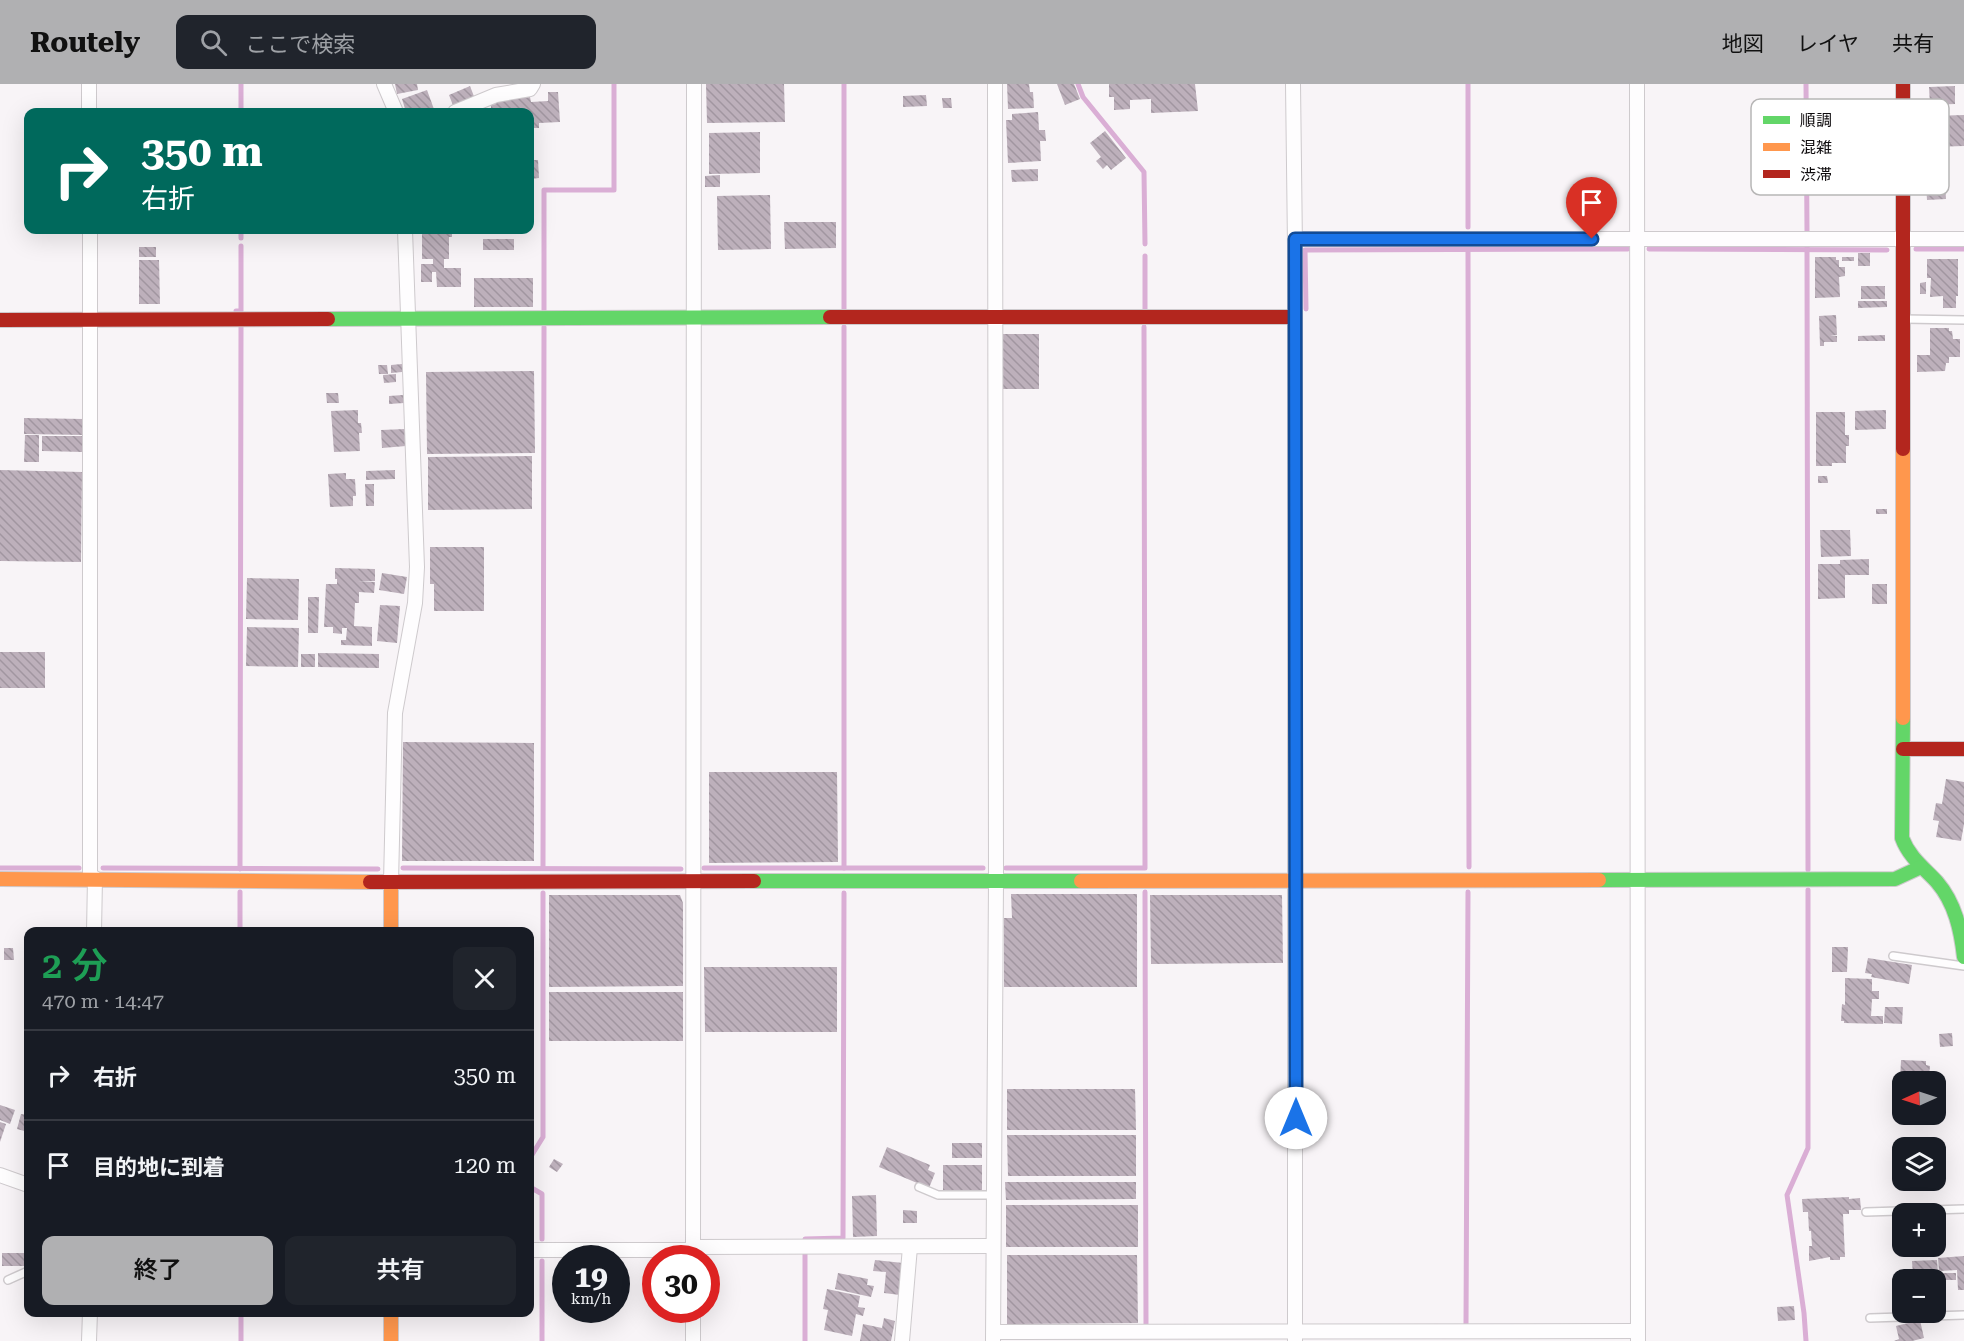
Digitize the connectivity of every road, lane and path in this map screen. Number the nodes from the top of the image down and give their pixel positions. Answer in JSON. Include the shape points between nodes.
{"nodes":[{"id":1,"x":89,"y":84,"type":"edge"},
{"id":2,"x":384,"y":84,"type":"edge"},
{"id":3,"x":533,"y":84,"type":"edge"},
{"id":4,"x":694,"y":84,"type":"edge"},
{"id":5,"x":995,"y":84,"type":"edge"},
{"id":6,"x":1293,"y":84,"type":"edge"},
{"id":7,"x":1637,"y":84,"type":"edge"},
{"id":8,"x":89,"y":108,"type":"edge"},
{"id":9,"x":394,"y":108,"type":"edge"},
{"id":10,"x":465,"y":108,"type":"edge"},
{"id":11,"x":1904,"y":195,"type":"edge"},
{"id":12,"x":90,"y":234,"type":"edge"},
{"id":13,"x":405,"y":234,"type":"edge"},
{"id":14,"x":1295,"y":239,"type":"junction"},
{"id":15,"x":1637,"y":239,"type":"junction"},
{"id":16,"x":1964,"y":239,"type":"edge"},
{"id":17,"x":1904,"y":240,"type":"junction"},
{"id":18,"x":693,"y":317,"type":"junction"},
{"id":19,"x":994,"y":317,"type":"junction"},
{"id":20,"x":1295,"y":317,"type":"junction"},
{"id":21,"x":409,"y":318,"type":"junction"},
{"id":22,"x":1904,"y":319,"type":"junction"},
{"id":23,"x":0,"y":320,"type":"edge"},
{"id":24,"x":91,"y":320,"type":"junction"},
{"id":25,"x":1964,"y":320,"type":"edge"},
{"id":26,"x":1904,"y":749,"type":"junction"},
{"id":27,"x":1964,"y":749,"type":"edge"},
{"id":28,"x":1921,"y":867,"type":"junction"},
{"id":29,"x":92,"y":878,"type":"junction"},
{"id":30,"x":0,"y":879,"type":"edge"},
{"id":31,"x":1638,"y":880,"type":"junction"},
{"id":32,"x":996,"y":881,"type":"junction"},
{"id":33,"x":1296,"y":881,"type":"junction"},
{"id":34,"x":391,"y":882,"type":"junction"},
{"id":35,"x":695,"y":882,"type":"junction"},
{"id":36,"x":94,"y":927,"type":"edge"},
{"id":37,"x":391,"y":927,"type":"edge"},
{"id":38,"x":1893,"y":956,"type":"dead end"},
{"id":39,"x":1964,"y":957,"type":"edge"},
{"id":40,"x":1964,"y":966,"type":"edge"},
{"id":41,"x":0,"y":1175,"type":"edge"},
{"id":42,"x":24,"y":1184,"type":"edge"},
{"id":43,"x":919,"y":1187,"type":"dead end"},
{"id":44,"x":994,"y":1195,"type":"junction"},
{"id":45,"x":1964,"y":1209,"type":"edge"},
{"id":46,"x":1866,"y":1212,"type":"dead end"},
{"id":47,"x":694,"y":1245,"type":"edge"},
{"id":48,"x":993,"y":1246,"type":"junction"},
{"id":49,"x":910,"y":1247,"type":"junction"},
{"id":50,"x":534,"y":1250,"type":"edge"},
{"id":51,"x":642,"y":1251,"type":"edge"},
{"id":52,"x":720,"y":1251,"type":"edge"},
{"id":53,"x":24,"y":1273,"type":"edge"},
{"id":54,"x":8,"y":1280,"type":"dead end"},
{"id":55,"x":1964,"y":1315,"type":"edge"},
{"id":56,"x":90,"y":1317,"type":"edge"},
{"id":57,"x":391,"y":1317,"type":"edge"},
{"id":58,"x":1870,"y":1318,"type":"dead end"},
{"id":59,"x":693,"y":1323,"type":"edge"},
{"id":60,"x":1295,"y":1336,"type":"edge"},
{"id":61,"x":1638,"y":1336,"type":"edge"},
{"id":62,"x":993,"y":1337,"type":"edge"},
{"id":63,"x":89,"y":1341,"type":"edge"},
{"id":64,"x":391,"y":1341,"type":"edge"},
{"id":65,"x":693,"y":1341,"type":"edge"},
{"id":66,"x":902,"y":1341,"type":"edge"}],
"edges":[{"from":1,"to":8,"type":"street"},
{"from":2,"to":9,"type":"street"},
{"from":3,"to":10,"type":"street","via":[[530,89],[496,95]]},
{"from":4,"to":18,"type":"street"},
{"from":5,"to":19,"type":"street"},
{"from":6,"to":14,"type":"street"},
{"from":7,"to":15,"type":"street"},
{"from":11,"to":17,"type":"street"},
{"from":12,"to":24,"type":"street"},
{"from":13,"to":21,"type":"street"},
{"from":14,"to":15,"type":"street"},
{"from":14,"to":20,"type":"street"},
{"from":15,"to":17,"type":"street"},
{"from":15,"to":31,"type":"street"},
{"from":16,"to":17,"type":"street"},
{"from":17,"to":22,"type":"street"},
{"from":18,"to":19,"type":"street"},
{"from":18,"to":21,"type":"street"},
{"from":18,"to":35,"type":"street"},
{"from":19,"to":20,"type":"street"},
{"from":19,"to":32,"type":"street"},
{"from":20,"to":33,"type":"street"},
{"from":21,"to":24,"type":"street"},
{"from":21,"to":34,"type":"street","via":[[417,567],[415,603],[395,713]]},
{"from":22,"to":25,"type":"lane"},
{"from":22,"to":26,"type":"street"},
{"from":23,"to":24,"type":"street"},
{"from":24,"to":29,"type":"street"},
{"from":26,"to":27,"type":"street"},
{"from":26,"to":28,"type":"street","via":[[1902,838]]},
{"from":28,"to":31,"type":"street","via":[[1895,879]]},
{"from":28,"to":39,"type":"street","via":[[1953,906]]},
{"from":29,"to":30,"type":"street"},
{"from":29,"to":34,"type":"street"},
{"from":29,"to":36,"type":"street"},
{"from":31,"to":33,"type":"street"},
{"from":31,"to":61,"type":"street"},
{"from":32,"to":33,"type":"street"},
{"from":32,"to":35,"type":"street"},
{"from":32,"to":44,"type":"street"},
{"from":33,"to":60,"type":"street"},
{"from":34,"to":35,"type":"street"},
{"from":34,"to":37,"type":"street"},
{"from":35,"to":47,"type":"street"},
{"from":38,"to":40,"type":"lane"},
{"from":41,"to":42,"type":"street"},
{"from":43,"to":44,"type":"lane","via":[[938,1196]]},
{"from":44,"to":48,"type":"street"},
{"from":45,"to":46,"type":"lane"},
{"from":48,"to":49,"type":"street"},
{"from":48,"to":62,"type":"street"},
{"from":49,"to":52,"type":"street"},
{"from":49,"to":66,"type":"street"},
{"from":50,"to":51,"type":"street"},
{"from":53,"to":54,"type":"lane"},
{"from":55,"to":58,"type":"lane"},
{"from":56,"to":63,"type":"street"},
{"from":57,"to":64,"type":"street"},
{"from":59,"to":65,"type":"street"},
{"from":60,"to":61,"type":"street"},
{"from":60,"to":62,"type":"street"}]}
